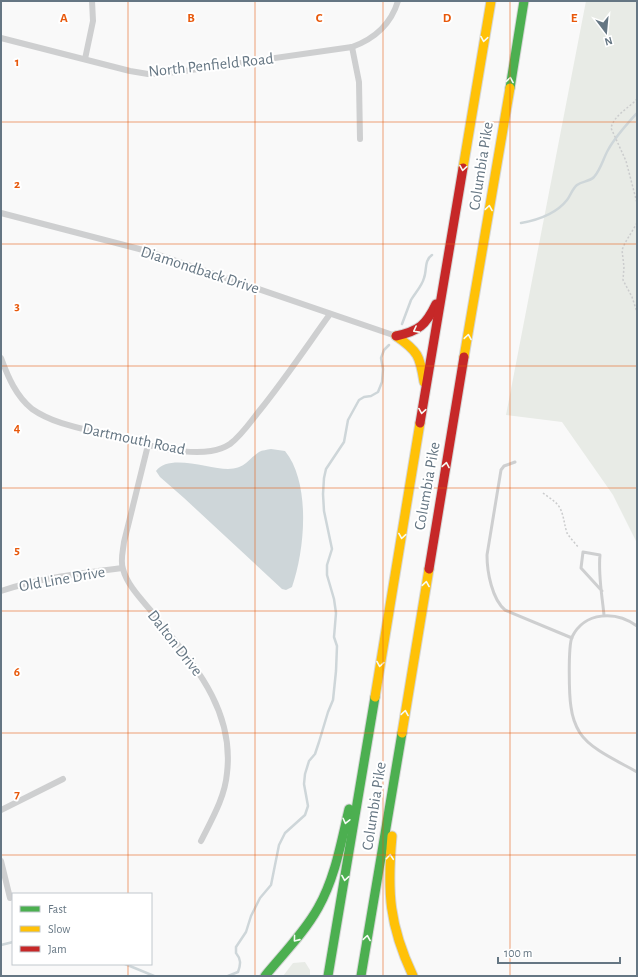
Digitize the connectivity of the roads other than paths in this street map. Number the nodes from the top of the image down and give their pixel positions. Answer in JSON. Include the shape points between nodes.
{"nodes":[{"id":1,"x":92,"y":1,"type":"edge"},
{"id":2,"x":398,"y":1,"type":"edge"},
{"id":3,"x":491,"y":1,"type":"edge"},
{"id":4,"x":524,"y":1,"type":"edge"},
{"id":5,"x":1,"y":38,"type":"edge"},
{"id":6,"x":352,"y":47,"type":"junction"},
{"id":7,"x":85,"y":59,"type":"junction"},
{"id":8,"x":360,"y":138,"type":"dead end"},
{"id":9,"x":1,"y":213,"type":"edge"},
{"id":10,"x":443,"y":290,"type":"junction"},
{"id":11,"x":330,"y":314,"type":"junction"},
{"id":12,"x":396,"y":336,"type":"junction"},
{"id":13,"x":1,"y":358,"type":"edge"},
{"id":14,"x":425,"y":394,"type":"junction"},
{"id":15,"x":148,"y":445,"type":"junction"},
{"id":16,"x":515,"y":462,"type":"dead end"},
{"id":17,"x":122,"y":568,"type":"junction"},
{"id":18,"x":1,"y":591,"type":"edge"},
{"id":19,"x":602,"y":591,"type":"junction"},
{"id":20,"x":604,"y":615,"type":"junction"},
{"id":21,"x":637,"y":626,"type":"edge"},
{"id":22,"x":572,"y":638,"type":"junction"},
{"id":23,"x":377,"y":687,"type":"junction"},
{"id":24,"x":401,"y":734,"type":"junction"},
{"id":25,"x":637,"y":772,"type":"edge"},
{"id":26,"x":63,"y":779,"type":"dead end"},
{"id":27,"x":1,"y":810,"type":"edge"},
{"id":28,"x":202,"y":841,"type":"dead end"},
{"id":29,"x":1,"y":861,"type":"edge"},
{"id":30,"x":10,"y":898,"type":"dead end"},
{"id":31,"x":265,"y":976,"type":"edge"},
{"id":32,"x":328,"y":976,"type":"edge"},
{"id":33,"x":361,"y":976,"type":"edge"},
{"id":34,"x":413,"y":976,"type":"edge"}],
"edges":[{"from":1,"to":7,"type":"street","via":[[93,21]]},
{"from":2,"to":6,"type":"street","name":"North Penfield Road","via":[[391,16],[379,31],[363,43]]},
{"from":3,"to":10,"type":"highway","name":"Columbia Pike","one_way":true},
{"from":24,"to":4,"type":"highway","name":"Columbia Pike","one_way":true},
{"from":5,"to":7,"type":"street","name":"North Penfield Road"},
{"from":6,"to":7,"type":"street","name":"North Penfield Road","via":[[154,74],[130,71]]},
{"from":6,"to":8,"type":"street","via":[[359,82]]},
{"from":9,"to":11,"type":"street","name":"Diamondback Drive","via":[[147,251]]},
{"from":10,"to":12,"type":"highway","one_way":true,"via":[[428,322],[423,327],[411,334]]},
{"from":10,"to":14,"type":"highway","name":"Columbia Pike"},
{"from":11,"to":12,"type":"street","name":"Diamondback Drive"},
{"from":11,"to":15,"type":"street","name":"Dartmouth Road","via":[[277,389],[242,434],[230,443],[210,452],[181,451]]},
{"from":12,"to":14,"type":"highway","via":[[417,353]]},
{"from":13,"to":15,"type":"street","name":"Dartmouth Road","via":[[17,392],[42,415],[69,425]]},
{"from":14,"to":23,"type":"highway","name":"Columbia Pike","one_way":true},
{"from":15,"to":17,"type":"street","via":[[124,542]]},
{"from":16,"to":22,"type":"lane","via":[[504,466],[502,470],[487,555],[494,594],[505,610]]},
{"from":17,"to":18,"type":"street","name":"Old Line Drive","via":[[28,583]]},
{"from":17,"to":28,"type":"street","name":"Dalton Drive","via":[[143,601],[203,678],[223,723],[227,773],[219,804]]},
{"from":19,"to":19,"type":"lane","via":[[600,555],[583,552],[581,568]]},
{"from":19,"to":20,"type":"lane"},
{"from":20,"to":21,"type":"lane","via":[[626,618]]},
{"from":20,"to":22,"type":"lane","via":[[584,623]]},
{"from":22,"to":25,"type":"lane","via":[[571,706],[580,733],[595,748]]},
{"from":23,"to":31,"type":"highway","one_way":true,"via":[[339,850],[326,891],[308,923]]},
{"from":23,"to":32,"type":"highway","name":"Columbia Pike","one_way":true},
{"from":33,"to":24,"type":"highway","name":"Columbia Pike","one_way":true},
{"from":34,"to":24,"type":"highway","one_way":true,"via":[[397,938],[389,899],[389,865]]},
{"from":26,"to":27,"type":"street"},
{"from":29,"to":30,"type":"street"}]}
